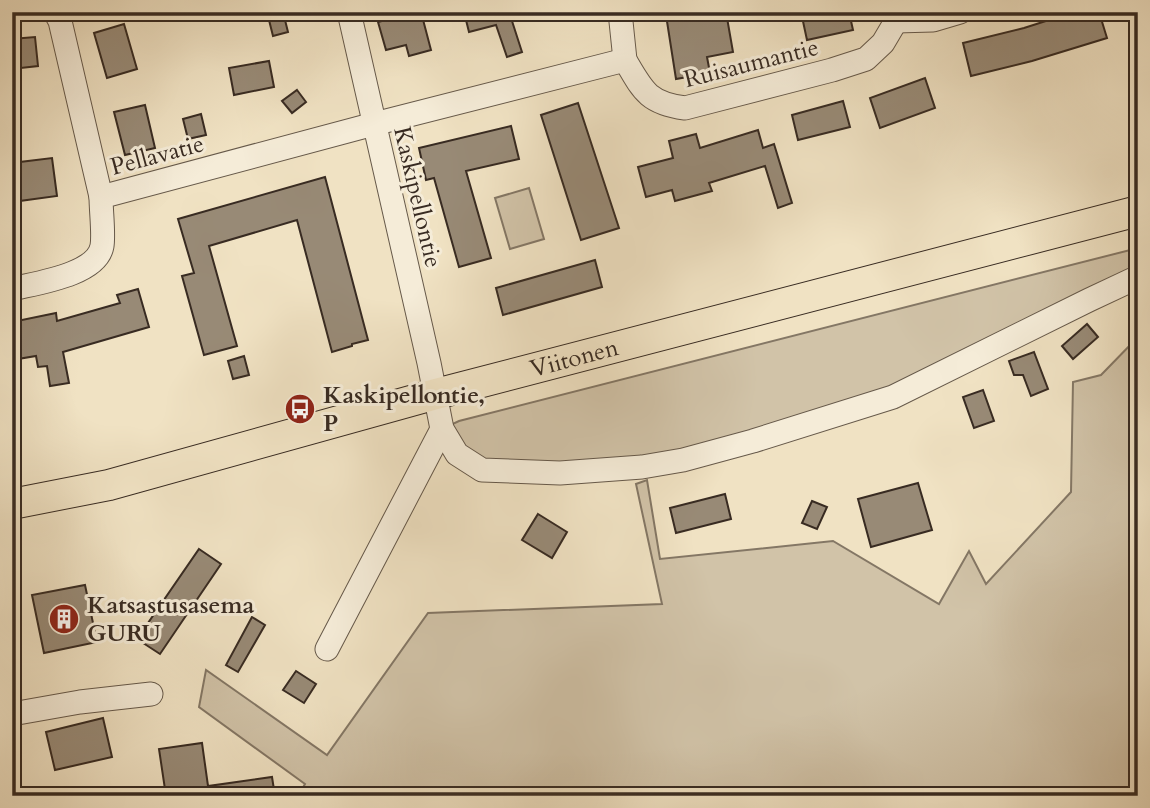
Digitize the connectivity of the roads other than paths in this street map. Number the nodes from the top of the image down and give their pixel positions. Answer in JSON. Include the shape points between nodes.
{"nodes":[{"id":1,"x":55,"y":12,"type":"edge"},
{"id":2,"x":349,"y":12,"type":"edge"},
{"id":3,"x":620,"y":12,"type":"edge"},
{"id":4,"x":960,"y":12,"type":"edge"},
{"id":5,"x":895,"y":17,"type":"edge"},
{"id":6,"x":625,"y":60,"type":"junction"},
{"id":7,"x":374,"y":124,"type":"junction"},
{"id":8,"x":101,"y":197,"type":"junction"},
{"id":9,"x":1138,"y":211,"type":"edge"},
{"id":10,"x":1138,"y":277,"type":"edge"},
{"id":11,"x":12,"y":289,"type":"edge"},
{"id":12,"x":436,"y":394,"type":"junction"},
{"id":13,"x":442,"y":429,"type":"junction"},
{"id":14,"x":12,"y":504,"type":"edge"},
{"id":15,"x":327,"y":649,"type":"dead end"},
{"id":16,"x":151,"y":694,"type":"dead end"},
{"id":17,"x":12,"y":714,"type":"edge"}],
"edges":[{"from":1,"to":8,"type":"street"},
{"from":2,"to":7,"type":"street","name":"Kaskipellontie"},
{"from":3,"to":6,"type":"street"},
{"from":4,"to":5,"type":"street","name":"Ruisaumantie","via":[[933,20]]},
{"from":5,"to":6,"type":"street","name":"Ruisaumantie","via":[[883,43],[866,59],[685,108],[667,106],[643,90]]},
{"from":6,"to":7,"type":"street"},
{"from":7,"to":8,"type":"street","name":"Pellavatie"},
{"from":7,"to":12,"type":"street","name":"Kaskipellontie"},
{"from":8,"to":11,"type":"street","name":"Pellavatie","via":[[102,248],[96,258],[78,272]]},
{"from":9,"to":12,"type":"main road","name":"Viitonen"},
{"from":10,"to":13,"type":"street","via":[[893,397],[683,460],[560,473],[482,470],[457,454]]},
{"from":12,"to":13,"type":"street","name":"Kaskipellontie"},
{"from":12,"to":14,"type":"main road","name":"Viitonen","via":[[109,485]]},
{"from":13,"to":15,"type":"street"},
{"from":16,"to":17,"type":"street"}]}
